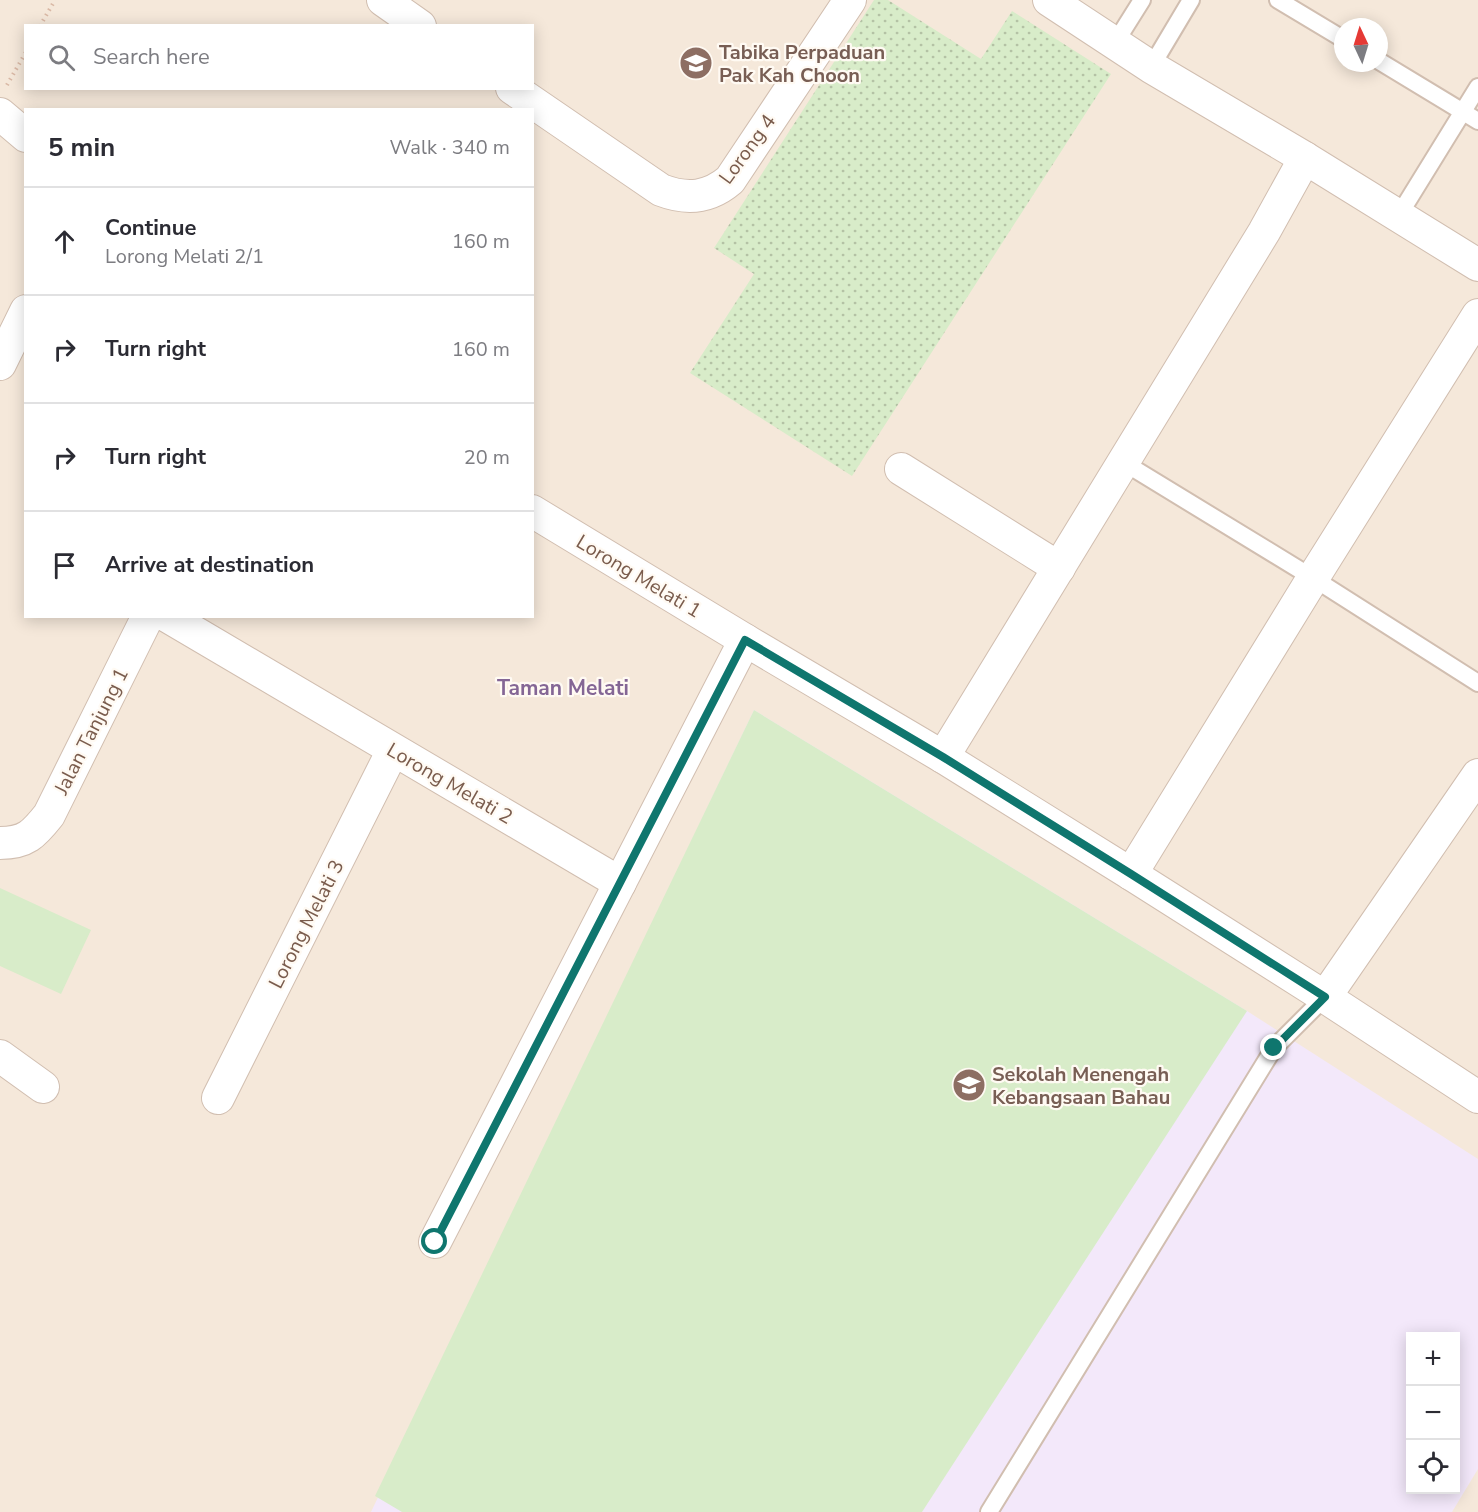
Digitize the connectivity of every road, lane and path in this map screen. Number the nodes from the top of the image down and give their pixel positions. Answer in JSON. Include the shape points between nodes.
{"nodes":[{"id":1,"x":55,"y":0,"type":"edge"},
{"id":2,"x":383,"y":0,"type":"edge"},
{"id":3,"x":850,"y":0,"type":"edge"},
{"id":4,"x":1049,"y":0,"type":"edge"},
{"id":5,"x":1142,"y":0,"type":"edge"},
{"id":6,"x":1191,"y":0,"type":"edge"},
{"id":7,"x":1278,"y":0,"type":"edge"},
{"id":8,"x":41,"y":24,"type":"edge"},
{"id":9,"x":417,"y":24,"type":"edge"},
{"id":10,"x":1334,"y":34,"type":"edge"},
{"id":11,"x":1115,"y":43,"type":"junction"},
{"id":12,"x":24,"y":56,"type":"edge"},
{"id":13,"x":1388,"y":66,"type":"edge"},
{"id":14,"x":1151,"y":67,"type":"junction"},
{"id":15,"x":1478,"y":87,"type":"edge"},
{"id":16,"x":515,"y":90,"type":"edge"},
{"id":17,"x":3,"y":101,"type":"edge"},
{"id":18,"x":1463,"y":112,"type":"junction"},
{"id":19,"x":1478,"y":122,"type":"edge"},
{"id":20,"x":24,"y":132,"type":"edge"},
{"id":21,"x":1305,"y":158,"type":"junction"},
{"id":22,"x":1399,"y":215,"type":"junction"},
{"id":23,"x":1478,"y":265,"type":"edge"},
{"id":24,"x":24,"y":315,"type":"edge"},
{"id":25,"x":1478,"y":315,"type":"edge"},
{"id":26,"x":0,"y":364,"type":"edge"},
{"id":27,"x":1123,"y":462,"type":"junction"},
{"id":28,"x":901,"y":469,"type":"dead end"},
{"id":29,"x":534,"y":512,"type":"edge"},
{"id":30,"x":1059,"y":568,"type":"junction"},
{"id":31,"x":1312,"y":578,"type":"junction"},
{"id":32,"x":147,"y":618,"type":"edge"},
{"id":33,"x":170,"y":618,"type":"edge"},
{"id":34,"x":745,"y":640,"type":"junction"},
{"id":35,"x":1478,"y":683,"type":"edge"},
{"id":36,"x":393,"y":750,"type":"junction"},
{"id":37,"x":943,"y":757,"type":"junction"},
{"id":38,"x":1477,"y":779,"type":"edge"},
{"id":39,"x":12,"y":841,"type":"edge"},
{"id":40,"x":1131,"y":874,"type":"junction"},
{"id":41,"x":620,"y":883,"type":"junction"},
{"id":42,"x":1325,"y":997,"type":"junction"},
{"id":43,"x":0,"y":1056,"type":"edge"},
{"id":44,"x":43,"y":1087,"type":"dead end"},
{"id":45,"x":1478,"y":1097,"type":"edge"},
{"id":46,"x":218,"y":1098,"type":"dead end"},
{"id":47,"x":435,"y":1242,"type":"dead end"},
{"id":48,"x":989,"y":1512,"type":"edge"}],
"edges":[{"from":1,"to":8,"type":"path"},
{"from":2,"to":9,"type":"street"},
{"from":3,"to":16,"type":"street","name":"Lorong 4","via":[[730,180],[706,194],[675,196],[661,190]]},
{"from":4,"to":11,"type":"street"},
{"from":5,"to":11,"type":"lane"},
{"from":6,"to":14,"type":"lane"},
{"from":7,"to":10,"type":"lane"},
{"from":11,"to":14,"type":"street"},
{"from":12,"to":17,"type":"path"},
{"from":13,"to":18,"type":"lane"},
{"from":14,"to":21,"type":"street"},
{"from":15,"to":18,"type":"lane"},
{"from":17,"to":20,"type":"street"},
{"from":18,"to":19,"type":"lane"},
{"from":18,"to":22,"type":"lane"},
{"from":21,"to":22,"type":"street"},
{"from":21,"to":27,"type":"street"},
{"from":22,"to":23,"type":"street"},
{"from":24,"to":26,"type":"street"},
{"from":25,"to":31,"type":"street"},
{"from":27,"to":30,"type":"street"},
{"from":27,"to":31,"type":"lane"},
{"from":28,"to":30,"type":"street"},
{"from":29,"to":34,"type":"street","name":"Lorong Melati 1"},
{"from":30,"to":37,"type":"street"},
{"from":31,"to":35,"type":"lane"},
{"from":31,"to":40,"type":"street"},
{"from":32,"to":39,"type":"street","name":"Jalan Tanjung 1","via":[[49,815],[37,831]]},
{"from":33,"to":36,"type":"street","name":"Lorong Melati 2"},
{"from":34,"to":37,"type":"street","name":"Lorong Melati 1"},
{"from":34,"to":41,"type":"street"},
{"from":36,"to":41,"type":"street","name":"Lorong Melati 2"},
{"from":36,"to":46,"type":"street","name":"Lorong Melati 3"},
{"from":37,"to":40,"type":"street","name":"Lorong Melati 1"},
{"from":38,"to":42,"type":"street"},
{"from":40,"to":42,"type":"street","name":"Lorong Melati 1"},
{"from":41,"to":47,"type":"street"},
{"from":42,"to":45,"type":"street","name":"Lorong Melati 1"},
{"from":42,"to":48,"type":"lane","via":[[1274,1048]]},
{"from":43,"to":44,"type":"street"}]}
